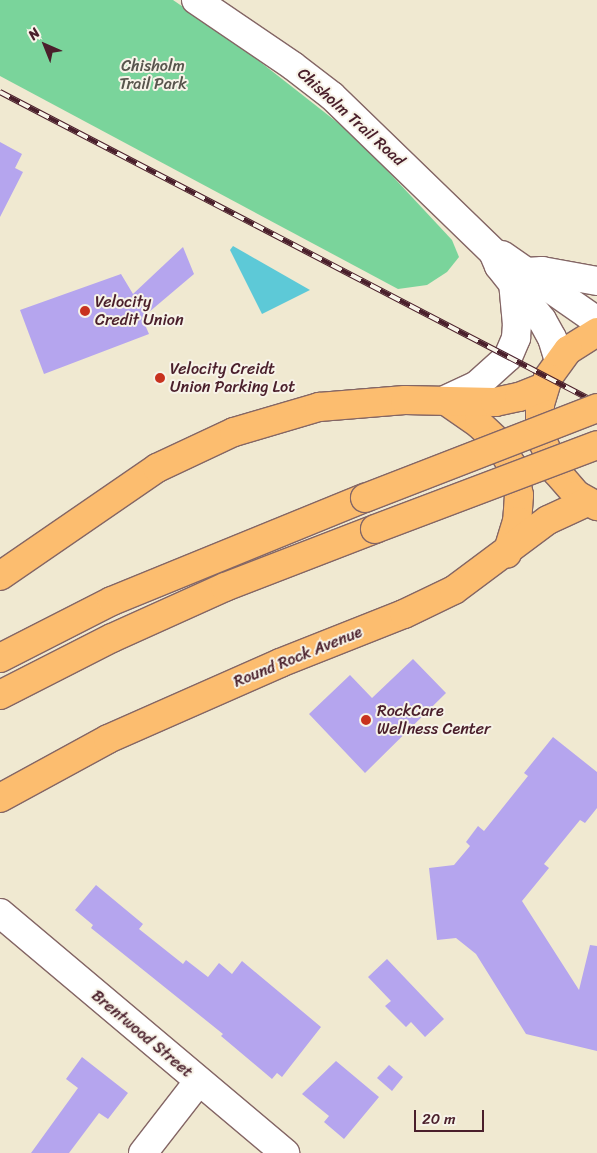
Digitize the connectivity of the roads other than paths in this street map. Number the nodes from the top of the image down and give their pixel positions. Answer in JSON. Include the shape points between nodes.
{"nodes":[{"id":1,"x":196,"y":0,"type":"edge"},
{"id":2,"x":520,"y":277,"type":"junction"},
{"id":3,"x":597,"y":281,"type":"edge"},
{"id":4,"x":597,"y":321,"type":"edge"},
{"id":5,"x":597,"y":332,"type":"edge"},
{"id":6,"x":559,"y":361,"type":"junction"},
{"id":7,"x":544,"y":387,"type":"junction"},
{"id":8,"x":445,"y":400,"type":"junction"},
{"id":9,"x":597,"y":408,"type":"edge"},
{"id":10,"x":597,"y":445,"type":"edge"},
{"id":11,"x":592,"y":504,"type":"edge"},
{"id":12,"x":507,"y":553,"type":"junction"},
{"id":13,"x":0,"y":576,"type":"edge"},
{"id":14,"x":0,"y":658,"type":"edge"},
{"id":15,"x":3,"y":696,"type":"edge"},
{"id":16,"x":0,"y":798,"type":"edge"},
{"id":17,"x":0,"y":913,"type":"edge"},
{"id":18,"x":198,"y":1082,"type":"junction"},
{"id":19,"x":144,"y":1153,"type":"edge"},
{"id":20,"x":285,"y":1153,"type":"edge"}],
"edges":[{"from":1,"to":2,"type":"street","name":"Chisholm Trail Road","via":[[332,96],[493,252],[509,258]]},
{"from":2,"to":3,"type":"street","via":[[542,271]]},
{"from":2,"to":4,"type":"street","name":"Chisholm Trail Road"},
{"from":2,"to":6,"type":"street","name":"Chisholm Trail Road","via":[[552,338]]},
{"from":2,"to":8,"type":"street","via":[[516,338],[508,357],[477,385]]},
{"from":5,"to":6,"type":"main road","via":[[582,339]]},
{"from":6,"to":7,"type":"main road"},
{"from":7,"to":8,"type":"main road","via":[[494,402]]},
{"from":7,"to":11,"type":"main road","via":[[540,424],[547,454],[563,481]]},
{"from":8,"to":12,"type":"main road","via":[[480,424],[496,440],[513,466],[519,495],[517,521]]},
{"from":8,"to":13,"type":"main road","via":[[358,402],[319,407],[234,432],[157,468]]},
{"from":9,"to":14,"type":"main road","bridge":true,"via":[[112,601]]},
{"from":10,"to":15,"type":"main road","bridge":true,"via":[[225,587]]},
{"from":11,"to":12,"type":"main road","name":"Round Rock Avenue","via":[[548,520]]},
{"from":12,"to":16,"type":"main road","name":"Round Rock Avenue","via":[[454,590],[108,739]]},
{"from":17,"to":18,"type":"street","name":"Brentwood Street"},
{"from":18,"to":19,"type":"street"},
{"from":18,"to":20,"type":"street","name":"Brentwood Street"}]}
